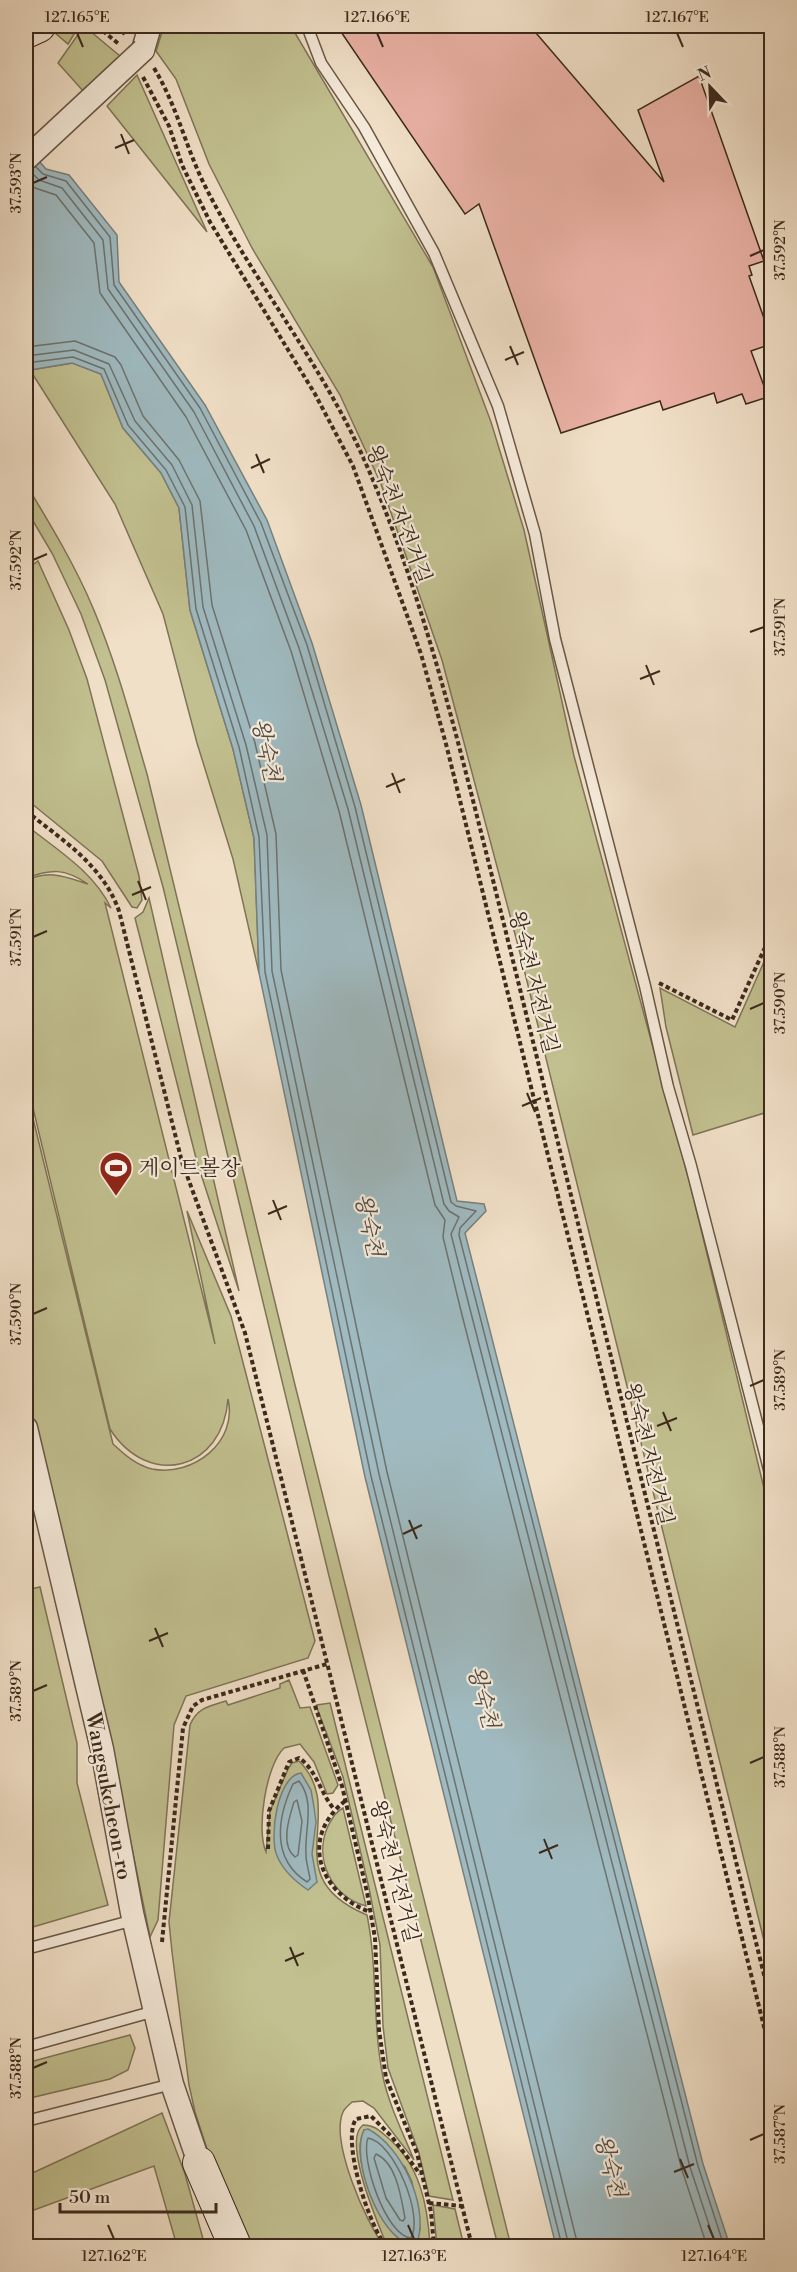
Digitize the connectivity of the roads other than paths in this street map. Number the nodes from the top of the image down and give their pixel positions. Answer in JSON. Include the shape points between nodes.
{"nodes":[{"id":1,"x":39,"y":26,"type":"edge"},
{"id":2,"x":150,"y":26,"type":"edge"},
{"id":3,"x":307,"y":26,"type":"edge"},
{"id":4,"x":26,"y":32,"type":"edge"},
{"id":5,"x":26,"y":159,"type":"edge"},
{"id":6,"x":26,"y":1428,"type":"edge"},
{"id":7,"x":771,"y":1481,"type":"edge"},
{"id":8,"x":134,"y":1920,"type":"junction"},
{"id":9,"x":26,"y":1949,"type":"edge"},
{"id":10,"x":155,"y":2011,"type":"junction"},
{"id":11,"x":26,"y":2047,"type":"edge"},
{"id":12,"x":172,"y":2084,"type":"junction"},
{"id":13,"x":26,"y":2121,"type":"edge"},
{"id":14,"x":199,"y":2163,"type":"junction"},
{"id":15,"x":219,"y":2247,"type":"edge"},
{"id":16,"x":235,"y":2247,"type":"edge"}],
"edges":[{"from":1,"to":4,"type":"street"},
{"from":2,"to":5,"type":"street","bridge":true,"via":[[136,56]]},
{"from":3,"to":7,"type":"lane","via":[[321,63],[364,127],[434,253],[498,406],[535,534],[564,673]]},
{"from":6,"to":8,"type":"street","name":"Wangsukcheon-ro","via":[[102,1749]]},
{"from":8,"to":9,"type":"lane"},
{"from":8,"to":10,"type":"street","name":"Wangsukcheon-ro"},
{"from":10,"to":11,"type":"lane"},
{"from":10,"to":12,"type":"street","name":"Wangsukcheon-ro"},
{"from":12,"to":13,"type":"lane"},
{"from":12,"to":14,"type":"street","name":"Wangsukcheon-ro"},
{"from":14,"to":15,"type":"street","name":"Wangsukcheon-ro"},
{"from":14,"to":16,"type":"street","name":"Wangsukcheon-ro"}]}
